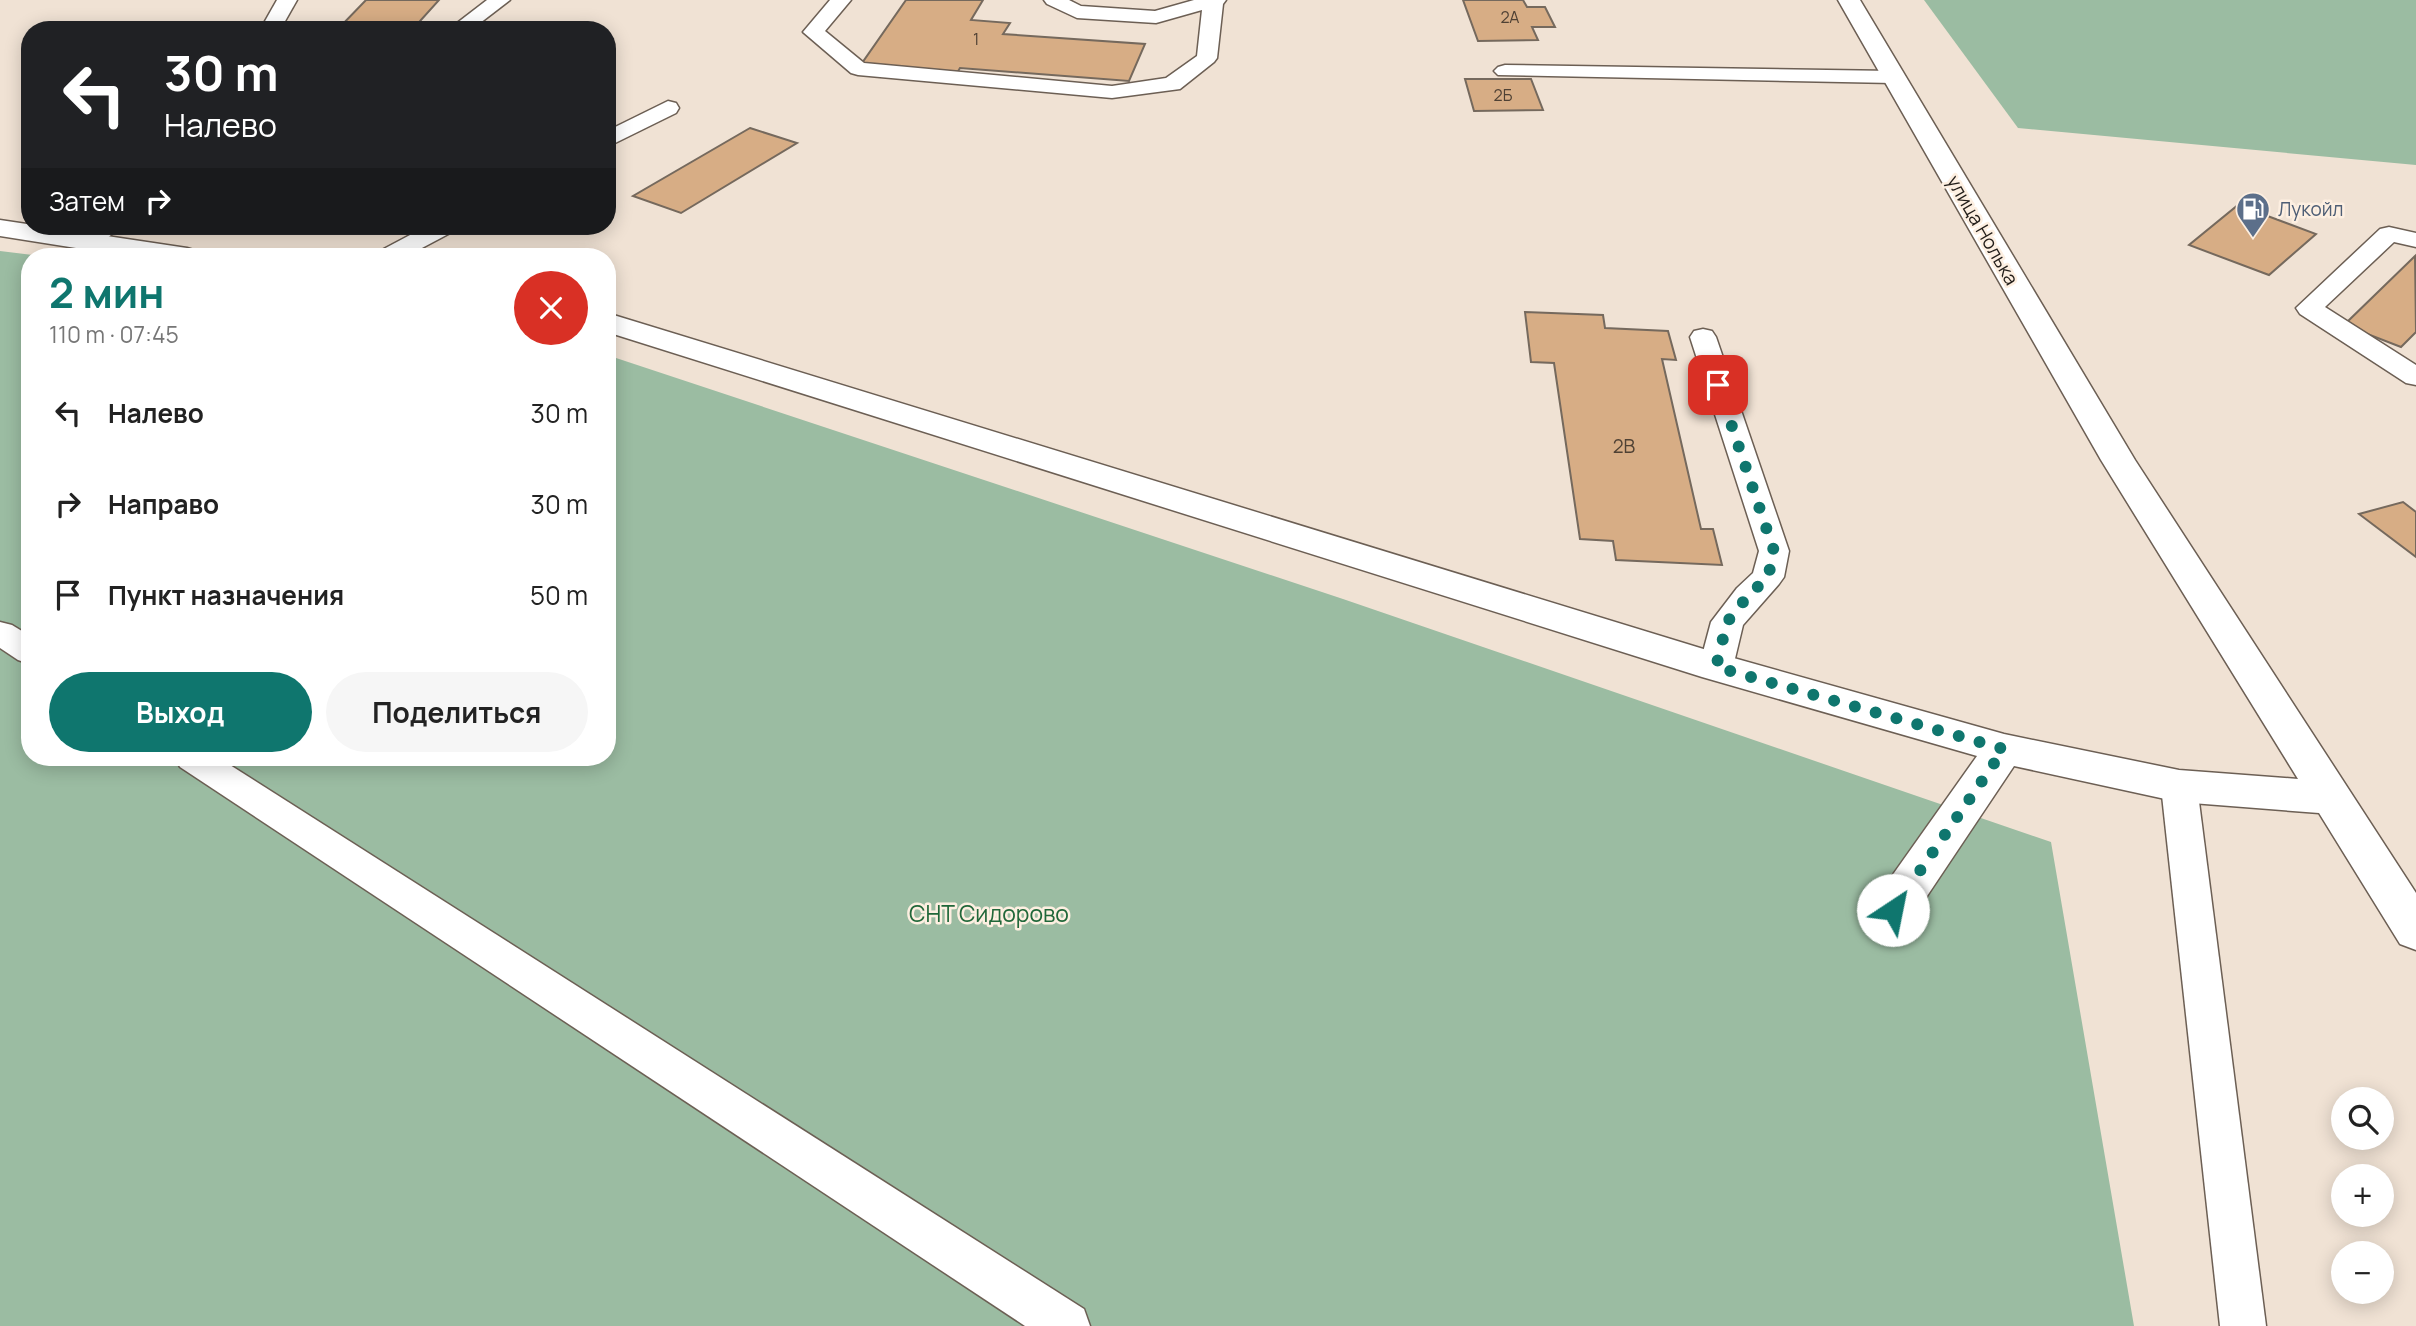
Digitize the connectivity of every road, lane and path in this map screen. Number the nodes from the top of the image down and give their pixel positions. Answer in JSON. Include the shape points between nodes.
{"nodes":[{"id":1,"x":287,"y":0,"type":"edge"},
{"id":2,"x":500,"y":0,"type":"edge"},
{"id":3,"x":841,"y":0,"type":"edge"},
{"id":4,"x":1054,"y":0,"type":"edge"},
{"id":5,"x":1849,"y":0,"type":"edge"},
{"id":6,"x":1214,"y":1,"type":"edge"},
{"id":7,"x":275,"y":21,"type":"edge"},
{"id":8,"x":471,"y":21,"type":"edge"},
{"id":9,"x":1505,"y":71,"type":"dead end"},
{"id":10,"x":1893,"y":77,"type":"junction"},
{"id":11,"x":668,"y":108,"type":"dead end"},
{"id":12,"x":616,"y":135,"type":"edge"},
{"id":13,"x":0,"y":228,"type":"edge"},
{"id":14,"x":21,"y":229,"type":"edge"},
{"id":15,"x":100,"y":235,"type":"edge"},
{"id":16,"x":428,"y":235,"type":"edge"},
{"id":17,"x":2416,"y":240,"type":"edge"},
{"id":18,"x":151,"y":248,"type":"edge"},
{"id":19,"x":404,"y":248,"type":"edge"},
{"id":20,"x":616,"y":325,"type":"edge"},
{"id":21,"x":1703,"y":337,"type":"dead end"},
{"id":22,"x":2416,"y":377,"type":"edge"},
{"id":23,"x":0,"y":633,"type":"edge"},
{"id":24,"x":21,"y":646,"type":"edge"},
{"id":25,"x":1716,"y":667,"type":"junction"},
{"id":26,"x":2004,"y":749,"type":"junction"},
{"id":27,"x":204,"y":766,"type":"edge"},
{"id":28,"x":2179,"y":786,"type":"junction"},
{"id":29,"x":2331,"y":798,"type":"junction"},
{"id":30,"x":1893,"y":910,"type":"dead end"},
{"id":31,"x":2416,"y":931,"type":"edge"},
{"id":32,"x":1067,"y":1326,"type":"edge"},
{"id":33,"x":2243,"y":1326,"type":"edge"}],
"edges":[{"from":1,"to":7,"type":"lane"},
{"from":2,"to":8,"type":"lane"},
{"from":3,"to":6,"type":"lane","via":[[813,33],[858,69],[1112,92],[1172,84],[1207,58]]},
{"from":4,"to":6,"type":"lane","via":[[1077,12],[1156,17]]},
{"from":5,"to":10,"type":"street","name":"улица Нолька"},
{"from":9,"to":10,"type":"lane"},
{"from":10,"to":29,"type":"street","name":"улица Нолька","via":[[2118,460]]},
{"from":11,"to":12,"type":"lane"},
{"from":13,"to":14,"type":"street"},
{"from":15,"to":18,"type":"street"},
{"from":16,"to":19,"type":"lane"},
{"from":17,"to":22,"type":"lane","via":[[2389,234],[2309,308]]},
{"from":20,"to":25,"type":"street"},
{"from":21,"to":25,"type":"lane","via":[[1774,551],[1768,577],[1727,622]]},
{"from":23,"to":24,"type":"lane"},
{"from":25,"to":26,"type":"street"},
{"from":26,"to":28,"type":"street"},
{"from":26,"to":30,"type":"street"},
{"from":27,"to":32,"type":"lane"},
{"from":28,"to":29,"type":"street"},
{"from":28,"to":33,"type":"lane"},
{"from":29,"to":31,"type":"street","name":"улица Нолька"}]}
